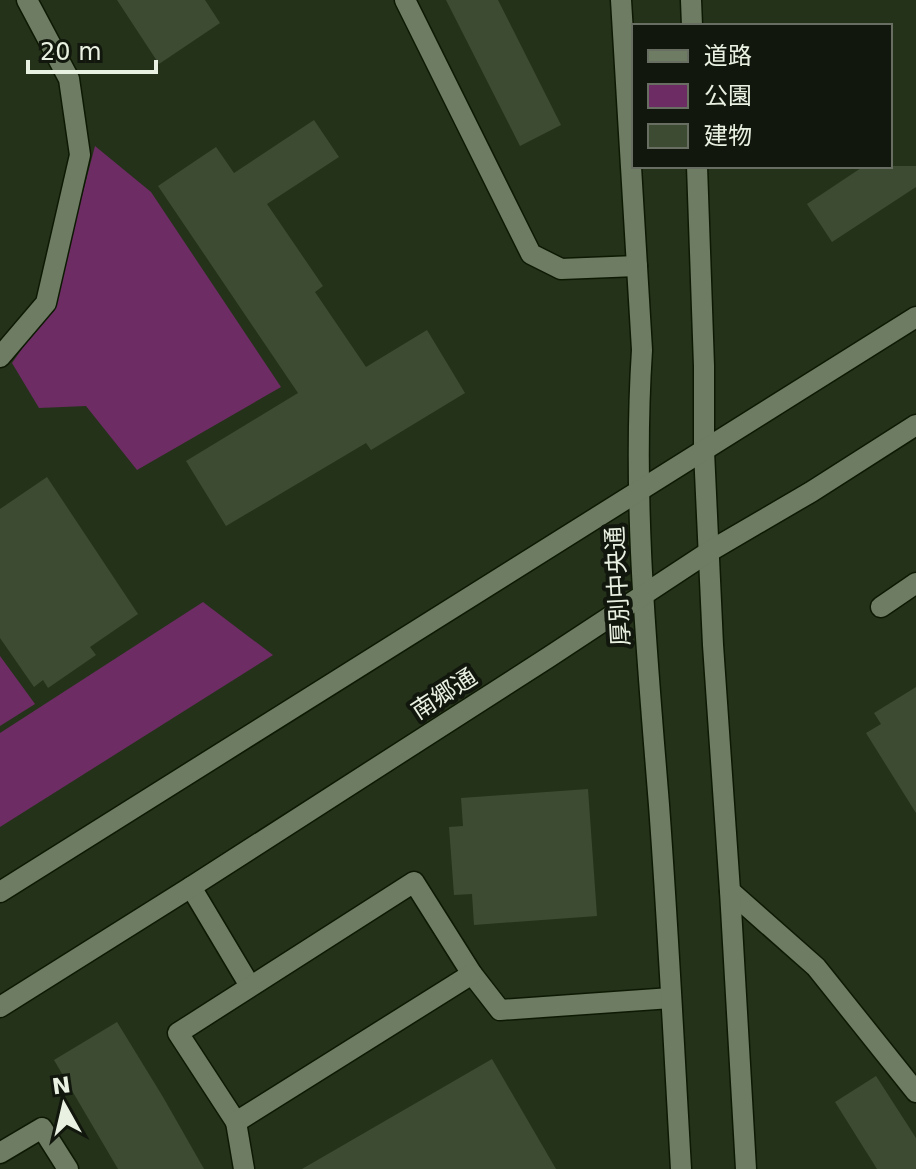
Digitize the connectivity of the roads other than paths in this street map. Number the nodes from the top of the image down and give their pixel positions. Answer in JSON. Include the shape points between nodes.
{"nodes":[{"id":1,"x":27,"y":0,"type":"edge"},
{"id":2,"x":405,"y":0,"type":"edge"},
{"id":3,"x":621,"y":0,"type":"edge"},
{"id":4,"x":691,"y":0,"type":"edge"},
{"id":5,"x":692,"y":24,"type":"edge"},
{"id":6,"x":697,"y":168,"type":"edge"},
{"id":7,"x":637,"y":266,"type":"junction"},
{"id":8,"x":916,"y":317,"type":"edge"},
{"id":9,"x":0,"y":357,"type":"edge"},
{"id":10,"x":916,"y":425,"type":"edge"},
{"id":11,"x":704,"y":451,"type":"junction"},
{"id":12,"x":640,"y":492,"type":"junction"},
{"id":13,"x":710,"y":551,"type":"junction"},
{"id":14,"x":916,"y":583,"type":"edge"},
{"id":15,"x":643,"y":595,"type":"junction"},
{"id":16,"x":881,"y":607,"type":"dead end"},
{"id":17,"x":191,"y":887,"type":"junction"},
{"id":18,"x":730,"y":891,"type":"junction"},
{"id":19,"x":0,"y":892,"type":"edge"},
{"id":20,"x":472,"y":974,"type":"junction"},
{"id":21,"x":250,"y":986,"type":"junction"},
{"id":22,"x":671,"y":998,"type":"junction"},
{"id":23,"x":0,"y":1007,"type":"edge"},
{"id":24,"x":916,"y":1092,"type":"edge"},
{"id":25,"x":236,"y":1122,"type":"junction"},
{"id":26,"x":0,"y":1153,"type":"edge"},
{"id":27,"x":68,"y":1169,"type":"edge"},
{"id":28,"x":244,"y":1169,"type":"edge"},
{"id":29,"x":681,"y":1169,"type":"edge"},
{"id":30,"x":746,"y":1169,"type":"edge"}],
"edges":[{"from":1,"to":9,"type":"street","via":[[69,79],[80,155],[46,303]]},
{"from":2,"to":7,"type":"street","via":[[531,254],[561,269]]},
{"from":3,"to":7,"type":"street","name":"厚別中央通"},
{"from":4,"to":5,"type":"street"},
{"from":6,"to":11,"type":"street"},
{"from":7,"to":12,"type":"street","name":"厚別中央通"},
{"from":8,"to":11,"type":"street"},
{"from":10,"to":13,"type":"street","name":"南郷通"},
{"from":11,"to":12,"type":"street"},
{"from":11,"to":13,"type":"street"},
{"from":12,"to":15,"type":"street","name":"厚別中央通"},
{"from":12,"to":19,"type":"street"},
{"from":13,"to":15,"type":"street","name":"南郷通"},
{"from":13,"to":18,"type":"street"},
{"from":14,"to":16,"type":"street"},
{"from":15,"to":17,"type":"street","name":"南郷通"},
{"from":15,"to":22,"type":"street","name":"厚別中央通"},
{"from":17,"to":21,"type":"street"},
{"from":17,"to":23,"type":"street","name":"南郷通"},
{"from":18,"to":24,"type":"street","via":[[816,967]]},
{"from":18,"to":30,"type":"street"},
{"from":20,"to":21,"type":"street","via":[[414,882]]},
{"from":20,"to":22,"type":"street","via":[[500,1010]]},
{"from":20,"to":25,"type":"street"},
{"from":21,"to":25,"type":"street","via":[[178,1033]]},
{"from":22,"to":29,"type":"street","name":"厚別中央通"},
{"from":25,"to":28,"type":"street"},
{"from":26,"to":27,"type":"street","via":[[42,1128]]}]}
